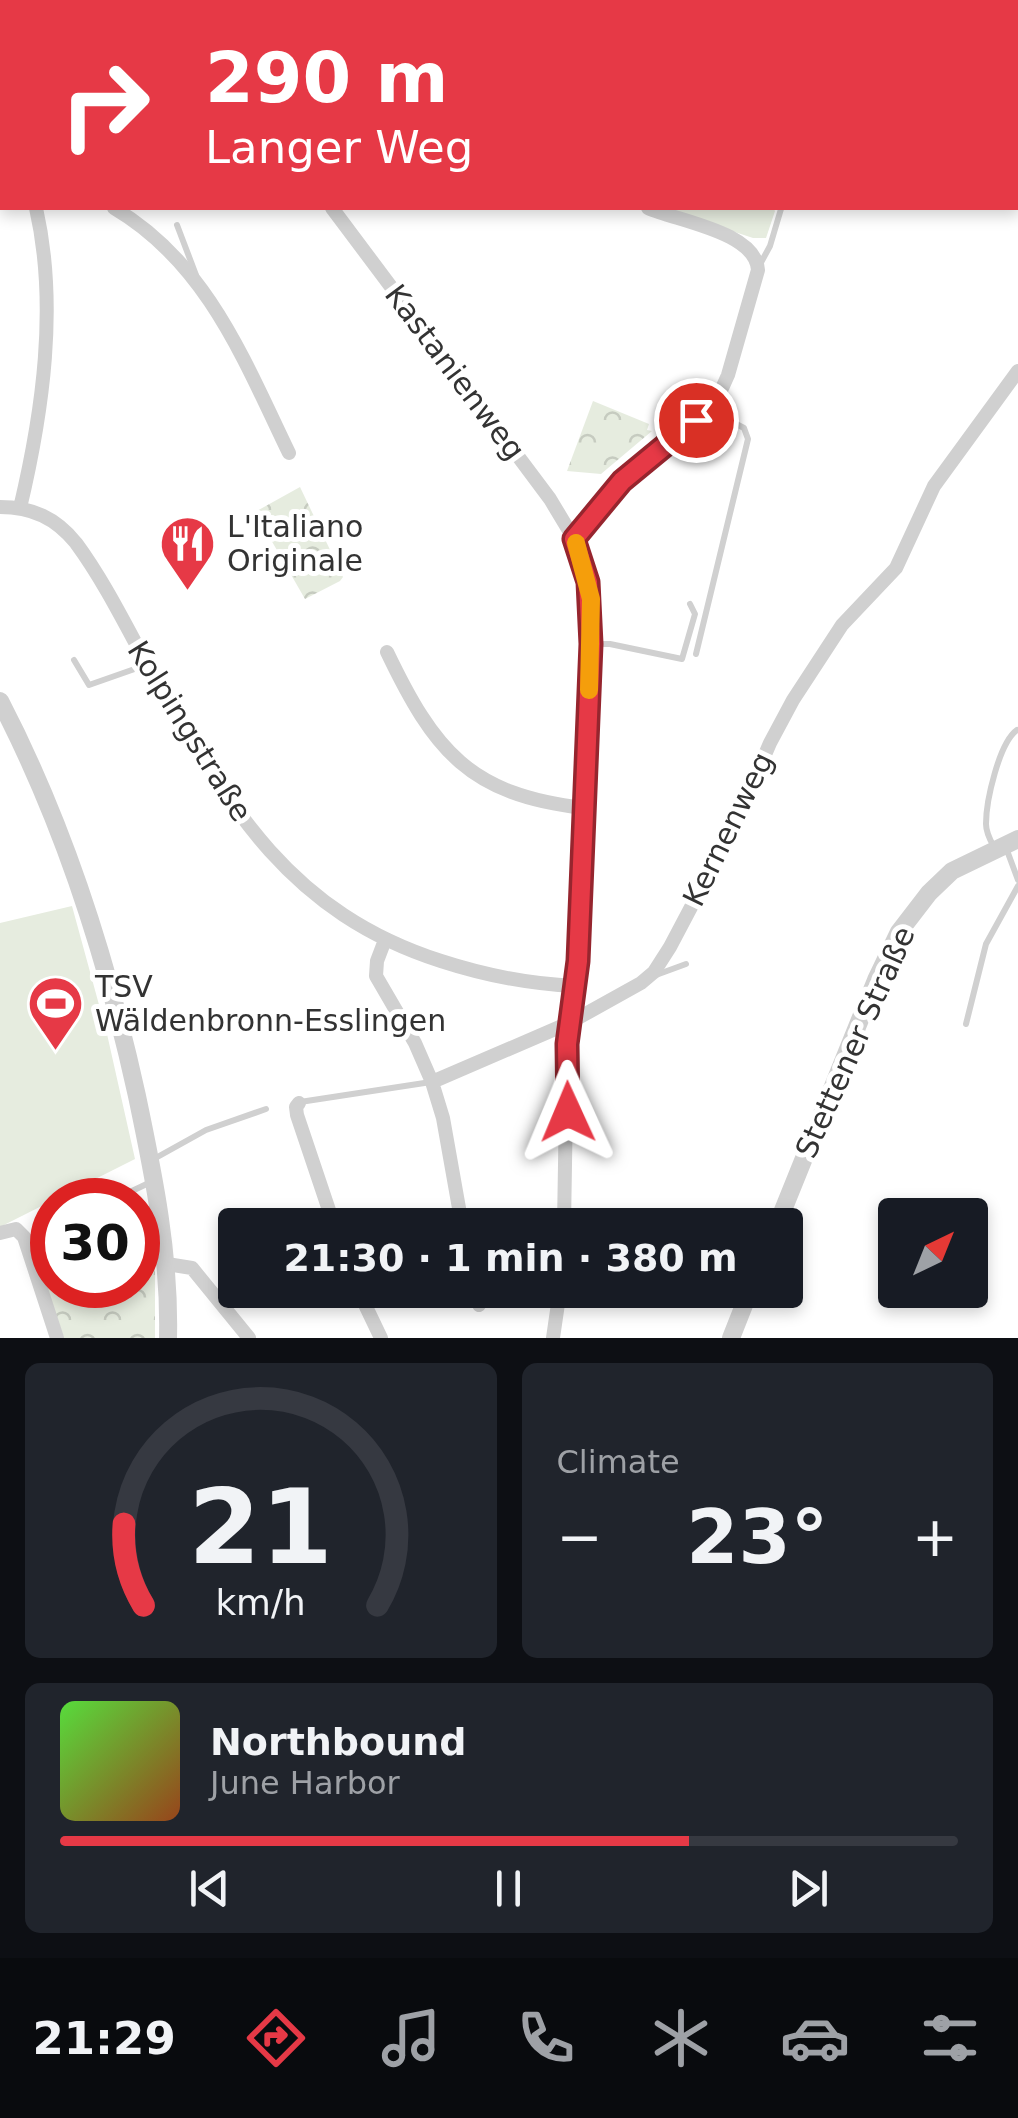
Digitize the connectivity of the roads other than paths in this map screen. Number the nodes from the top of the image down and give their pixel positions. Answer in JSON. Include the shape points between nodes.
{"nodes":[{"id":1,"x":36,"y":210,"type":"edge"},
{"id":2,"x":117,"y":210,"type":"edge"},
{"id":3,"x":333,"y":210,"type":"edge"},
{"id":4,"x":654,"y":210,"type":"edge"},
{"id":5,"x":781,"y":210,"type":"edge"},
{"id":6,"x":177,"y":225,"type":"dead end"},
{"id":7,"x":758,"y":270,"type":"junction"},
{"id":8,"x":196,"y":278,"type":"junction"},
{"id":9,"x":1018,"y":371,"type":"edge"},
{"id":10,"x":708,"y":410,"type":"junction"},
{"id":11,"x":289,"y":452,"type":"dead end"},
{"id":12,"x":0,"y":507,"type":"edge"},
{"id":13,"x":20,"y":508,"type":"junction"},
{"id":14,"x":574,"y":539,"type":"junction"},
{"id":15,"x":690,"y":604,"type":"dead end"},
{"id":16,"x":591,"y":644,"type":"junction"},
{"id":17,"x":387,"y":652,"type":"dead end"},
{"id":18,"x":696,"y":654,"type":"dead end"},
{"id":19,"x":74,"y":660,"type":"dead end"},
{"id":20,"x":148,"y":664,"type":"junction"},
{"id":21,"x":3,"y":713,"type":"edge"},
{"id":22,"x":1016,"y":730,"type":"edge"},
{"id":23,"x":584,"y":808,"type":"junction"},
{"id":24,"x":1006,"y":844,"type":"edge"},
{"id":25,"x":1018,"y":883,"type":"edge"},
{"id":26,"x":385,"y":940,"type":"junction"},
{"id":27,"x":686,"y":964,"type":"dead end"},
{"id":28,"x":650,"y":976,"type":"junction"},
{"id":29,"x":575,"y":986,"type":"junction"},
{"id":30,"x":570,"y":1024,"type":"junction"},
{"id":31,"x":966,"y":1024,"type":"dead end"},
{"id":32,"x":432,"y":1082,"type":"junction"},
{"id":33,"x":299,"y":1102,"type":"joint"},
{"id":34,"x":266,"y":1108,"type":"dead end"},
{"id":35,"x":151,"y":1160,"type":"junction"},
{"id":36,"x":156,"y":1178,"type":"edge"},
{"id":37,"x":328,"y":1208,"type":"edge"},
{"id":38,"x":459,"y":1208,"type":"edge"},
{"id":39,"x":565,"y":1208,"type":"edge"},
{"id":40,"x":783,"y":1208,"type":"edge"},
{"id":41,"x":160,"y":1209,"type":"edge"},
{"id":42,"x":0,"y":1233,"type":"edge"},
{"id":43,"x":30,"y":1233,"type":"edge"},
{"id":44,"x":21,"y":1234,"type":"junction"},
{"id":45,"x":160,"y":1238,"type":"edge"},
{"id":46,"x":164,"y":1238,"type":"junction"},
{"id":47,"x":167,"y":1264,"type":"junction"},
{"id":48,"x":367,"y":1308,"type":"edge"},
{"id":49,"x":558,"y":1308,"type":"edge"},
{"id":50,"x":743,"y":1308,"type":"edge"},
{"id":51,"x":555,"y":1337,"type":"edge"},
{"id":52,"x":57,"y":1338,"type":"edge"},
{"id":53,"x":168,"y":1338,"type":"edge"},
{"id":54,"x":249,"y":1338,"type":"edge"},
{"id":55,"x":381,"y":1338,"type":"edge"},
{"id":56,"x":731,"y":1338,"type":"edge"}],
"edges":[{"from":1,"to":13,"type":"street","via":[[48,326]]},
{"from":2,"to":8,"type":"street"},
{"from":3,"to":14,"type":"street","name":"Kastanienweg"},
{"from":4,"to":7,"type":"street","via":[[740,241],[754,252]]},
{"from":5,"to":7,"type":"lane"},
{"from":6,"to":8,"type":"lane"},
{"from":7,"to":10,"type":"street","via":[[728,375]]},
{"from":8,"to":11,"type":"street","via":[[222,316]]},
{"from":9,"to":28,"type":"street","name":"Kernenweg","via":[[934,486],[896,568],[842,626],[792,700],[736,822]]},
{"from":10,"to":14,"type":"street","via":[[622,481]]},
{"from":10,"to":18,"type":"lane","via":[[748,436]]},
{"from":12,"to":13,"type":"street","name":"Kolpingstraße"},
{"from":13,"to":20,"type":"street","name":"Kolpingstraße","via":[[50,519],[76,543]]},
{"from":14,"to":16,"type":"street","name":"Kastanienweg","via":[[588,582]]},
{"from":15,"to":16,"type":"lane","via":[[695,614],[680,660]]},
{"from":16,"to":23,"type":"street","name":"Kastanienweg"},
{"from":17,"to":23,"type":"street","via":[[422,721],[461,762],[521,796]]},
{"from":19,"to":20,"type":"lane","via":[[90,685]]},
{"from":20,"to":26,"type":"street","name":"Kolpingstraße","via":[[259,840],[320,900]]},
{"from":21,"to":35,"type":"street","via":[[90,914]]},
{"from":22,"to":24,"type":"lane","via":[[1006,740],[986,827]]},
{"from":23,"to":29,"type":"street","name":"Kastanienweg"},
{"from":24,"to":25,"type":"lane"},
{"from":24,"to":40,"type":"street","name":"Stettener Straße","via":[[936,884],[894,942]]},
{"from":25,"to":31,"type":"lane","via":[[986,944]]},
{"from":26,"to":29,"type":"street","name":"Kolpingstraße","via":[[476,971]]},
{"from":26,"to":32,"type":"street","via":[[376,961],[378,981]]},
{"from":27,"to":28,"type":"lane"},
{"from":28,"to":30,"type":"street","name":"Kernenweg"},
{"from":29,"to":30,"type":"street","name":"Kastanienweg"},
{"from":30,"to":32,"type":"street","name":"Kernenweg"},
{"from":30,"to":39,"type":"street","name":"Kastanienweg"},
{"from":32,"to":33,"type":"lane","name":"Kernenweg"},
{"from":32,"to":38,"type":"street"},
{"from":33,"to":37,"type":"street"},
{"from":34,"to":35,"type":"lane"},
{"from":35,"to":36,"type":"street"},
{"from":41,"to":46,"type":"street"},
{"from":42,"to":44,"type":"street"},
{"from":43,"to":44,"type":"lane"},
{"from":44,"to":52,"type":"street"},
{"from":45,"to":46,"type":"lane"},
{"from":46,"to":47,"type":"street"},
{"from":47,"to":53,"type":"street"},
{"from":47,"to":54,"type":"street","via":[[192,1268]]},
{"from":48,"to":55,"type":"street"},
{"from":49,"to":51,"type":"street"},
{"from":50,"to":56,"type":"street"}]}
